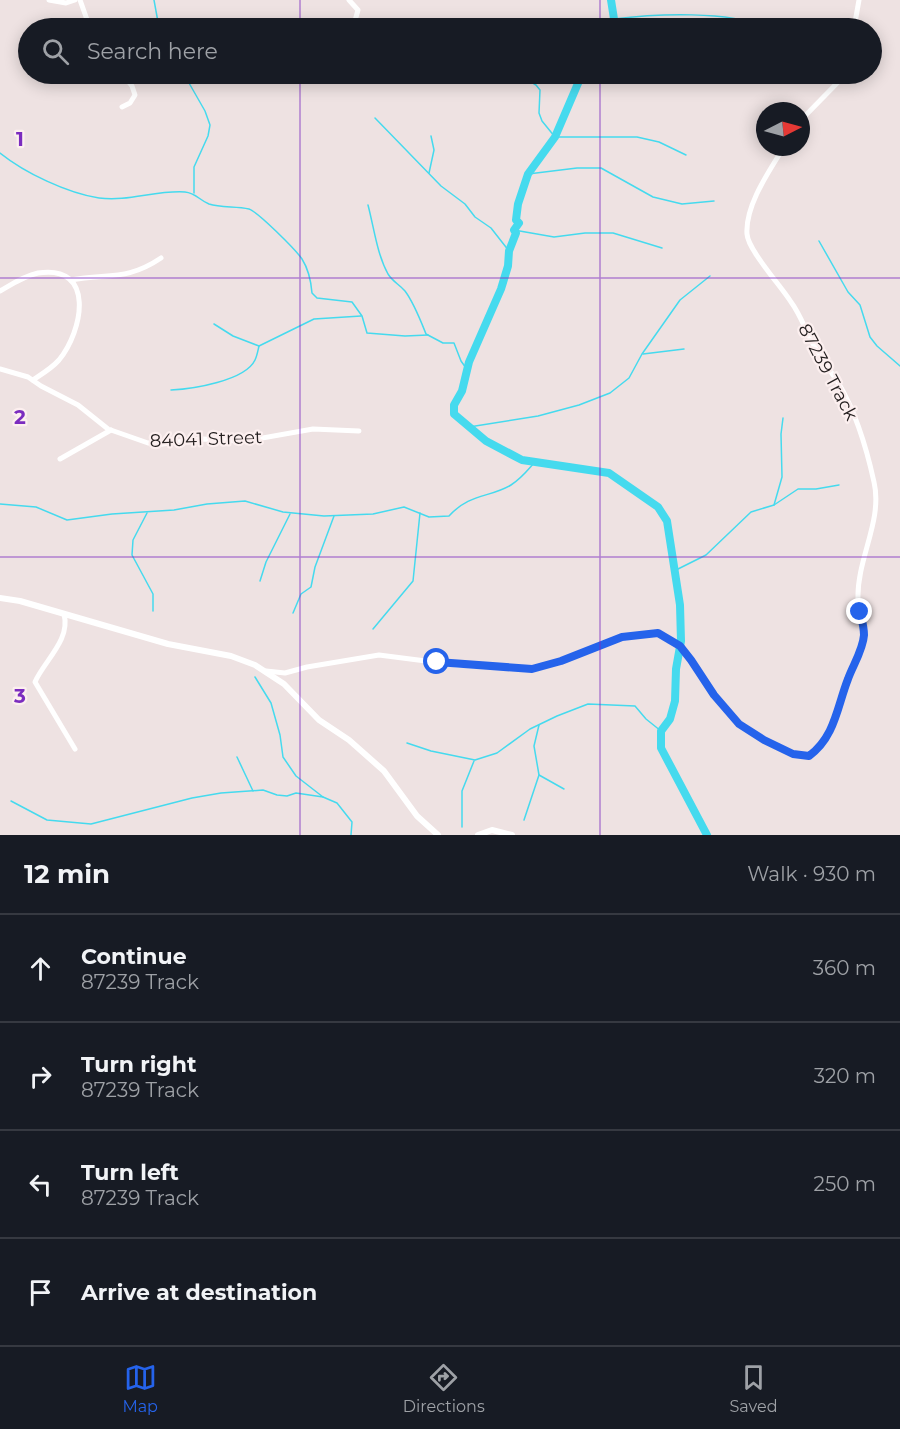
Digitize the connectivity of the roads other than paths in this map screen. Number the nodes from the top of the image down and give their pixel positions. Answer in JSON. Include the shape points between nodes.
{"nodes":[{"id":1,"x":49,"y":0,"type":"edge"},
{"id":2,"x":75,"y":0,"type":"edge"},
{"id":3,"x":80,"y":0,"type":"edge"},
{"id":4,"x":350,"y":0,"type":"edge"},
{"id":5,"x":859,"y":0,"type":"edge"},
{"id":6,"x":86,"y":18,"type":"edge"},
{"id":7,"x":356,"y":18,"type":"edge"},
{"id":8,"x":856,"y":18,"type":"edge"},
{"id":9,"x":130,"y":84,"type":"edge"},
{"id":10,"x":836,"y":84,"type":"edge"},
{"id":11,"x":122,"y":107,"type":"dead end"},
{"id":12,"x":810,"y":111,"type":"edge"},
{"id":13,"x":779,"y":156,"type":"edge"},
{"id":14,"x":161,"y":258,"type":"dead end"},
{"id":15,"x":71,"y":280,"type":"junction"},
{"id":16,"x":0,"y":291,"type":"edge"},
{"id":17,"x":0,"y":369,"type":"edge"},
{"id":18,"x":33,"y":380,"type":"junction"},
{"id":19,"x":111,"y":430,"type":"junction"},
{"id":20,"x":359,"y":431,"type":"dead end"},
{"id":21,"x":60,"y":459,"type":"dead end"},
{"id":22,"x":0,"y":598,"type":"edge"},
{"id":23,"x":64,"y":614,"type":"junction"},
{"id":24,"x":266,"y":671,"type":"junction"},
{"id":25,"x":75,"y":749,"type":"dead end"},
{"id":26,"x":438,"y":835,"type":"edge"},
{"id":27,"x":478,"y":835,"type":"edge"},
{"id":28,"x":512,"y":835,"type":"edge"}],
"edges":[{"from":1,"to":2,"type":"street"},
{"from":3,"to":6,"type":"street"},
{"from":4,"to":7,"type":"street","via":[[358,9]]},
{"from":5,"to":8,"type":"street"},
{"from":9,"to":11,"type":"street","via":[[135,95]]},
{"from":10,"to":12,"type":"street"},
{"from":13,"to":24,"type":"street","name":"87239 Track","via":[[757,194],[747,236],[792,303],[839,385],[877,494],[858,598],[864,637],[836,720],[816,751],[809,756],[793,754],[739,724],[680,646],[658,633],[622,637],[532,669],[379,655],[285,673]]},
{"from":14,"to":15,"type":"street","via":[[126,275]]},
{"from":15,"to":16,"type":"street","via":[[54,273],[38,273]]},
{"from":15,"to":18,"type":"street","via":[[78,295],[77,327],[60,358]]},
{"from":17,"to":18,"type":"street","name":"84041 Street"},
{"from":18,"to":19,"type":"street","name":"84041 Street","via":[[78,405]]},
{"from":19,"to":20,"type":"street","name":"84041 Street","via":[[152,444],[246,441],[313,429]]},
{"from":19,"to":21,"type":"street"},
{"from":22,"to":23,"type":"street"},
{"from":23,"to":24,"type":"street","via":[[176,646],[239,658]]},
{"from":23,"to":25,"type":"street","via":[[66,625],[61,638],[36,679],[37,688]]},
{"from":24,"to":26,"type":"street","via":[[291,689],[319,720],[384,771],[420,820]]},
{"from":27,"to":28,"type":"street","via":[[492,830]]}]}
